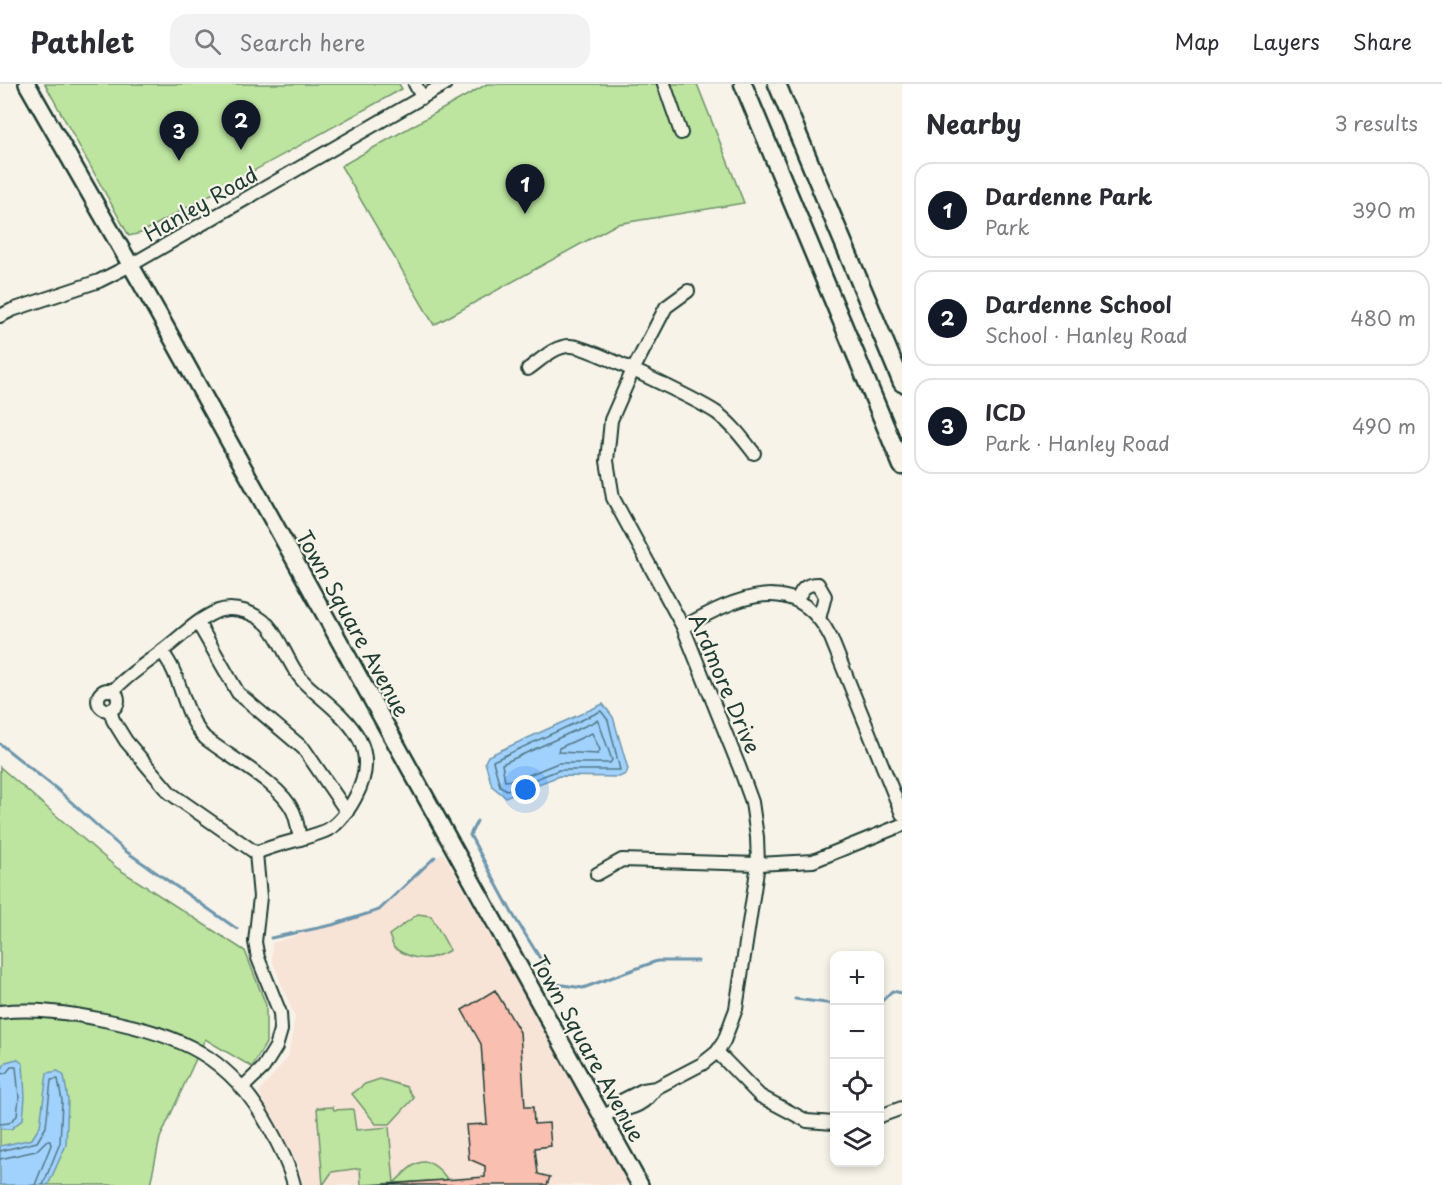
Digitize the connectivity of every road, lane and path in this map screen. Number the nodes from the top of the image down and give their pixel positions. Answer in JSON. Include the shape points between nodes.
{"nodes":[{"id":1,"x":27,"y":84,"type":"edge"},
{"id":2,"x":415,"y":84,"type":"edge"},
{"id":3,"x":445,"y":84,"type":"edge"},
{"id":4,"x":664,"y":84,"type":"edge"},
{"id":5,"x":742,"y":84,"type":"edge"},
{"id":6,"x":777,"y":84,"type":"edge"},
{"id":7,"x":422,"y":97,"type":"junction"},
{"id":8,"x":681,"y":133,"type":"dead end"},
{"id":9,"x":131,"y":265,"type":"junction"},
{"id":10,"x":688,"y":291,"type":"dead end"},
{"id":11,"x":0,"y":316,"type":"edge"},
{"id":12,"x":528,"y":369,"type":"dead end"},
{"id":13,"x":632,"y":372,"type":"junction"},
{"id":14,"x":902,"y":383,"type":"edge"},
{"id":15,"x":754,"y":453,"type":"dead end"},
{"id":16,"x":902,"y":466,"type":"edge"},
{"id":17,"x":797,"y":600,"type":"junction"},
{"id":18,"x":819,"y":619,"type":"junction"},
{"id":19,"x":198,"y":623,"type":"junction"},
{"id":20,"x":683,"y":627,"type":"junction"},
{"id":21,"x":162,"y":652,"type":"junction"},
{"id":22,"x":347,"y":812,"type":"junction"},
{"id":23,"x":902,"y":814,"type":"edge"},
{"id":24,"x":902,"y":825,"type":"edge"},
{"id":25,"x":300,"y":838,"type":"junction"},
{"id":26,"x":256,"y":853,"type":"junction"},
{"id":27,"x":758,"y":864,"type":"junction"},
{"id":28,"x":597,"y":874,"type":"dead end"},
{"id":29,"x":0,"y":1012,"type":"edge"},
{"id":30,"x":717,"y":1052,"type":"junction"},
{"id":31,"x":243,"y":1087,"type":"junction"},
{"id":32,"x":902,"y":1108,"type":"edge"},
{"id":33,"x":609,"y":1113,"type":"junction"},
{"id":34,"x":884,"y":1114,"type":"edge"},
{"id":35,"x":830,"y":1123,"type":"edge"},
{"id":36,"x":294,"y":1185,"type":"edge"},
{"id":37,"x":640,"y":1185,"type":"edge"}],
"edges":[{"from":1,"to":9,"type":"main road","name":"Town Square Avenue"},
{"from":2,"to":7,"type":"street"},
{"from":3,"to":7,"type":"street","name":"Hanley Road"},
{"from":4,"to":8,"type":"street"},
{"from":5,"to":16,"type":"highway"},
{"from":6,"to":14,"type":"highway"},
{"from":7,"to":9,"type":"street","name":"Hanley Road"},
{"from":9,"to":11,"type":"street","name":"Hanley Road","via":[[99,281]]},
{"from":9,"to":33,"type":"main road","name":"Town Square Avenue"},
{"from":10,"to":13,"type":"street","name":"Ardmore Drive","via":[[666,307]]},
{"from":12,"to":13,"type":"street","via":[[559,347],[572,345]]},
{"from":13,"to":15,"type":"street","via":[[718,414]]},
{"from":13,"to":20,"type":"street","name":"Ardmore Drive","via":[[611,420],[607,461],[613,498]]},
{"from":17,"to":18,"type":"street"},
{"from":17,"to":18,"type":"street","via":[[803,588],[818,584],[825,596]]},
{"from":17,"to":20,"type":"street","via":[[765,593],[722,606]]},
{"from":18,"to":23,"type":"street","via":[[831,638]]},
{"from":19,"to":21,"type":"street"},
{"from":19,"to":22,"type":"street","via":[[238,693],[304,749]]},
{"from":19,"to":22,"type":"street","via":[[218,611],[232,609],[259,618],[269,626],[300,678],[339,711],[365,756],[362,786]]},
{"from":20,"to":27,"type":"street","name":"Ardmore Drive","via":[[752,802]]},
{"from":21,"to":25,"type":"street","via":[[177,675],[196,728],[276,789],[294,812]]},
{"from":21,"to":26,"type":"street","via":[[113,691],[118,701],[110,710],[113,720],[170,793]]},
{"from":22,"to":25,"type":"street","via":[[327,831]]},
{"from":24,"to":27,"type":"street","via":[[813,861]]},
{"from":25,"to":26,"type":"street"},
{"from":26,"to":31,"type":"street","via":[[260,897],[255,942],[280,1013],[280,1030],[276,1047],[263,1068]]},
{"from":27,"to":28,"type":"street","via":[[622,860]]},
{"from":27,"to":30,"type":"street","name":"Ardmore Drive","via":[[736,1009]]},
{"from":29,"to":31,"type":"street","via":[[49,1011],[146,1028],[200,1051]]},
{"from":30,"to":33,"type":"street","via":[[656,1088],[623,1100]]},
{"from":30,"to":35,"type":"street","via":[[760,1096],[807,1121]]},
{"from":31,"to":36,"type":"street","via":[[271,1131]]},
{"from":32,"to":34,"type":"street"},
{"from":33,"to":37,"type":"main road","name":"Town Square Avenue"}]}
